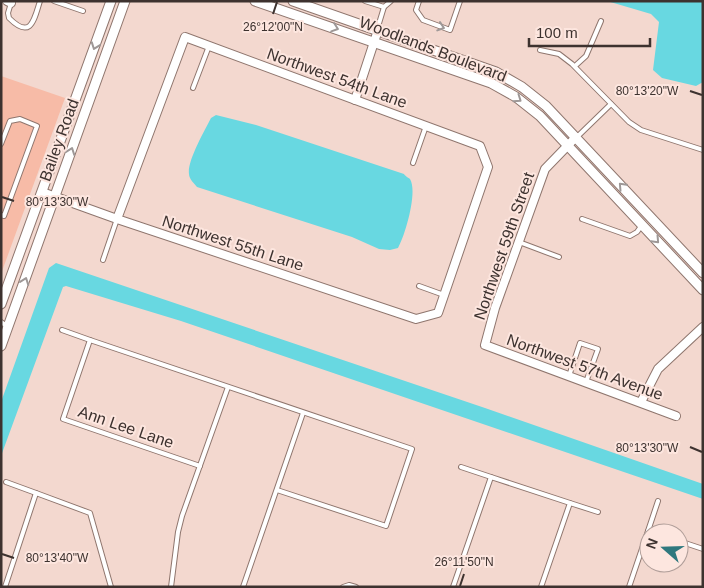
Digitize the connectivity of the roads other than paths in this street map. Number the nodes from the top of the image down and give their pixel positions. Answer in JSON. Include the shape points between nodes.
{"nodes":[{"id":1,"x":40,"y":1,"type":"edge"},
{"id":2,"x":54,"y":1,"type":"edge"},
{"id":3,"x":111,"y":1,"type":"edge"},
{"id":4,"x":125,"y":1,"type":"edge"},
{"id":5,"x":255,"y":1,"type":"edge"},
{"id":6,"x":365,"y":1,"type":"edge"},
{"id":7,"x":392,"y":1,"type":"edge"},
{"id":8,"x":419,"y":1,"type":"edge"},
{"id":9,"x":460,"y":1,"type":"edge"},
{"id":10,"x":10,"y":2,"type":"edge"},
{"id":11,"x":294,"y":2,"type":"edge"},
{"id":12,"x":384,"y":8,"type":"junction"},
{"id":13,"x":82,"y":11,"type":"dead end"},
{"id":14,"x":600,"y":21,"type":"dead end"},
{"id":15,"x":378,"y":30,"type":"junction"},
{"id":16,"x":374,"y":42,"type":"junction"},
{"id":17,"x":209,"y":46,"type":"junction"},
{"id":18,"x":540,"y":50,"type":"dead end"},
{"id":19,"x":575,"y":66,"type":"junction"},
{"id":20,"x":193,"y":88,"type":"dead end"},
{"id":21,"x":355,"y":100,"type":"junction"},
{"id":22,"x":611,"y":104,"type":"junction"},
{"id":23,"x":426,"y":126,"type":"junction"},
{"id":24,"x":576,"y":138,"type":"junction"},
{"id":25,"x":1,"y":144,"type":"edge"},
{"id":26,"x":568,"y":146,"type":"junction"},
{"id":27,"x":703,"y":150,"type":"edge"},
{"id":28,"x":413,"y":163,"type":"dead end"},
{"id":29,"x":42,"y":192,"type":"junction"},
{"id":30,"x":55,"y":197,"type":"junction"},
{"id":31,"x":1,"y":215,"type":"edge"},
{"id":32,"x":582,"y":219,"type":"dead end"},
{"id":33,"x":117,"y":220,"type":"junction"},
{"id":34,"x":642,"y":225,"type":"junction"},
{"id":35,"x":519,"y":242,"type":"junction"},
{"id":36,"x":559,"y":256,"type":"dead end"},
{"id":37,"x":103,"y":260,"type":"dead end"},
{"id":38,"x":703,"y":273,"type":"edge"},
{"id":39,"x":419,"y":286,"type":"dead end"},
{"id":40,"x":703,"y":290,"type":"edge"},
{"id":41,"x":444,"y":295,"type":"junction"},
{"id":42,"x":1,"y":304,"type":"edge"},
{"id":43,"x":4,"y":325,"type":"edge"},
{"id":44,"x":703,"y":327,"type":"edge"},
{"id":45,"x":62,"y":330,"type":"dead end"},
{"id":46,"x":90,"y":340,"type":"junction"},
{"id":47,"x":485,"y":345,"type":"joint"},
{"id":48,"x":1,"y":346,"type":"edge"},
{"id":49,"x":569,"y":376,"type":"junction"},
{"id":50,"x":586,"y":382,"type":"junction"},
{"id":51,"x":228,"y":387,"type":"junction"},
{"id":52,"x":641,"y":402,"type":"junction"},
{"id":53,"x":304,"y":413,"type":"junction"},
{"id":54,"x":676,"y":416,"type":"dead end"},
{"id":55,"x":200,"y":466,"type":"junction"},
{"id":56,"x":461,"y":467,"type":"dead end"},
{"id":57,"x":491,"y":477,"type":"junction"},
{"id":58,"x":6,"y":482,"type":"dead end"},
{"id":59,"x":277,"y":490,"type":"junction"},
{"id":60,"x":36,"y":494,"type":"junction"},
{"id":61,"x":658,"y":501,"type":"dead end"},
{"id":62,"x":570,"y":503,"type":"junction"},
{"id":63,"x":598,"y":512,"type":"dead end"},
{"id":64,"x":651,"y":523,"type":"edge"},
{"id":65,"x":689,"y":544,"type":"edge"},
{"id":66,"x":703,"y":549,"type":"edge"},
{"id":67,"x":639,"y":558,"type":"edge"},
{"id":68,"x":5,"y":587,"type":"edge"},
{"id":69,"x":111,"y":587,"type":"edge"},
{"id":70,"x":171,"y":587,"type":"edge"},
{"id":71,"x":243,"y":587,"type":"edge"},
{"id":72,"x":343,"y":587,"type":"edge"},
{"id":73,"x":356,"y":587,"type":"edge"},
{"id":74,"x":452,"y":587,"type":"edge"},
{"id":75,"x":541,"y":587,"type":"edge"},
{"id":76,"x":629,"y":587,"type":"edge"}],
"edges":[{"from":1,"to":10,"type":"lane","via":[[33,22],[27,28],[14,24],[8,18]]},
{"from":2,"to":13,"type":"lane"},
{"from":3,"to":29,"type":"street","name":"Bailey Road","one_way":true},
{"from":30,"to":4,"type":"street","name":"Bailey Road","one_way":true},
{"from":5,"to":16,"type":"street","name":"Woodlands Boulevard","one_way":true},
{"from":6,"to":12,"type":"lane"},
{"from":7,"to":12,"type":"lane"},
{"from":8,"to":9,"type":"lane","one_way":true,"via":[[416,10],[424,20],[450,30]]},
{"from":11,"to":15,"type":"street","name":"Woodlands Boulevard"},
{"from":12,"to":15,"type":"lane"},
{"from":14,"to":19,"type":"lane","via":[[586,56]]},
{"from":15,"to":16,"type":"street"},
{"from":15,"to":24,"type":"street","name":"Woodlands Boulevard","via":[[496,72],[546,106]]},
{"from":16,"to":21,"type":"street"},
{"from":16,"to":26,"type":"street","name":"Woodlands Boulevard","one_way":true,"via":[[491,83],[540,116]]},
{"from":17,"to":20,"type":"lane"},
{"from":17,"to":21,"type":"street","name":"Northwest 54th Lane"},
{"from":17,"to":33,"type":"street","name":"Northwest 54th Lane","via":[[185,37]]},
{"from":18,"to":19,"type":"lane","via":[[559,54]]},
{"from":19,"to":22,"type":"lane"},
{"from":21,"to":23,"type":"street","name":"Northwest 54th Lane"},
{"from":22,"to":24,"type":"lane"},
{"from":22,"to":27,"type":"lane","via":[[641,130]]},
{"from":23,"to":28,"type":"lane"},
{"from":23,"to":41,"type":"street","name":"Northwest 54th Lane","via":[[480,146],[488,168]]},
{"from":24,"to":26,"type":"street","name":"Northwest 59th Street"},
{"from":38,"to":24,"type":"street","name":"Woodlands Boulevard","one_way":true},
{"from":25,"to":31,"type":"lane","via":[[10,121],[20,119],[37,126],[4,216]]},
{"from":26,"to":34,"type":"street","name":"Woodlands Boulevard"},
{"from":26,"to":35,"type":"street","name":"Northwest 59th Street","via":[[545,169]]},
{"from":29,"to":30,"type":"street","name":"Northwest 55th Lane"},
{"from":29,"to":42,"type":"street","name":"Bailey Road"},
{"from":30,"to":33,"type":"street","name":"Northwest 55th Lane"},
{"from":43,"to":30,"type":"street","name":"Bailey Road","one_way":true},
{"from":32,"to":34,"type":"lane","via":[[630,236]]},
{"from":33,"to":37,"type":"lane"},
{"from":33,"to":41,"type":"street","name":"Northwest 55th Lane","via":[[416,319],[438,313]]},
{"from":34,"to":40,"type":"street","name":"Woodlands Boulevard","one_way":true},
{"from":35,"to":36,"type":"lane"},
{"from":35,"to":47,"type":"street","name":"Northwest 59th Street"},
{"from":39,"to":41,"type":"lane"},
{"from":43,"to":48,"type":"street","name":"Bailey Road"},
{"from":44,"to":52,"type":"street","via":[[658,369]]},
{"from":45,"to":46,"type":"lane"},
{"from":46,"to":51,"type":"lane"},
{"from":46,"to":55,"type":"lane","name":"Ann Lee Lane","via":[[62,419]]},
{"from":47,"to":49,"type":"street","name":"Northwest 57th Avenue"},
{"from":49,"to":50,"type":"street","name":"Northwest 57th Avenue"},
{"from":49,"to":50,"type":"lane","via":[[580,343],[598,350]]},
{"from":50,"to":52,"type":"street","name":"Northwest 57th Avenue"},
{"from":51,"to":53,"type":"lane"},
{"from":51,"to":55,"type":"lane"},
{"from":52,"to":54,"type":"street","name":"Northwest 57th Avenue"},
{"from":53,"to":59,"type":"lane"},
{"from":53,"to":59,"type":"lane","via":[[412,449],[386,526]]},
{"from":55,"to":70,"type":"lane","via":[[178,532]]},
{"from":56,"to":57,"type":"lane"},
{"from":57,"to":62,"type":"lane"},
{"from":57,"to":74,"type":"lane"},
{"from":58,"to":60,"type":"lane"},
{"from":59,"to":71,"type":"lane"},
{"from":60,"to":68,"type":"lane"},
{"from":60,"to":69,"type":"lane","via":[[90,513]]},
{"from":61,"to":64,"type":"lane"},
{"from":62,"to":63,"type":"lane"},
{"from":62,"to":75,"type":"lane"},
{"from":65,"to":66,"type":"lane"},
{"from":67,"to":76,"type":"lane"},
{"from":72,"to":73,"type":"lane"}]}
